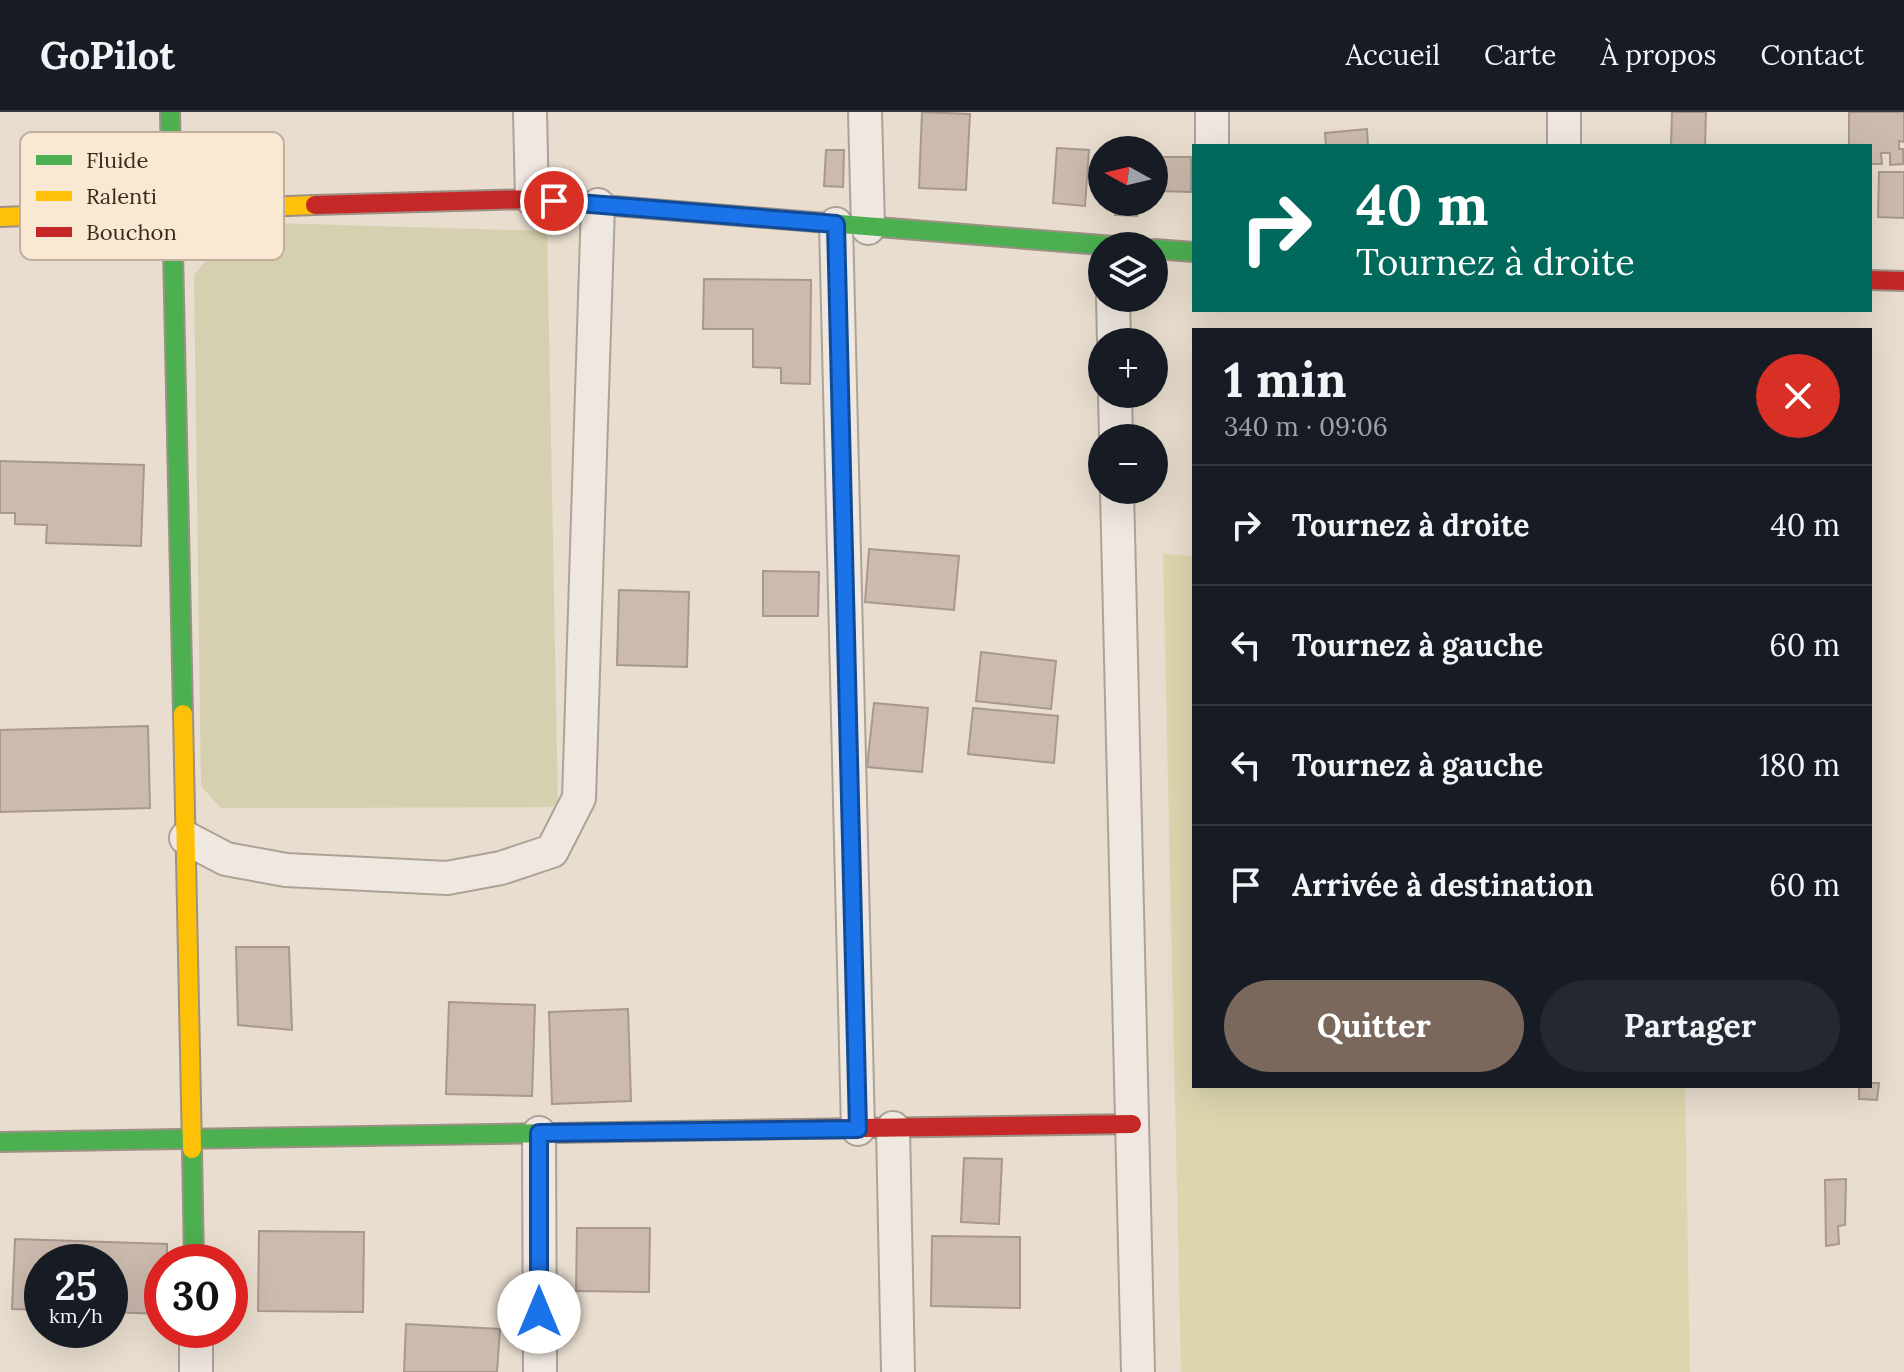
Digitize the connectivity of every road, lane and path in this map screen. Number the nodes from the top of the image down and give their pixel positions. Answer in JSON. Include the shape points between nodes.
{"nodes":[{"id":1,"x":170,"y":112,"type":"edge"},
{"id":2,"x":530,"y":112,"type":"edge"},
{"id":3,"x":865,"y":112,"type":"edge"},
{"id":4,"x":1212,"y":112,"type":"edge"},
{"id":5,"x":1564,"y":112,"type":"edge"},
{"id":6,"x":170,"y":132,"type":"edge"},
{"id":7,"x":1212,"y":144,"type":"edge"},
{"id":8,"x":1564,"y":144,"type":"edge"},
{"id":9,"x":532,"y":199,"type":"junction"},
{"id":10,"x":598,"y":205,"type":"junction"},
{"id":11,"x":284,"y":206,"type":"edge"},
{"id":12,"x":20,"y":216,"type":"edge"},
{"id":13,"x":0,"y":217,"type":"edge"},
{"id":14,"x":836,"y":224,"type":"junction"},
{"id":15,"x":868,"y":228,"type":"junction"},
{"id":16,"x":1088,"y":244,"type":"edge"},
{"id":17,"x":1168,"y":250,"type":"edge"},
{"id":18,"x":1192,"y":252,"type":"edge"},
{"id":19,"x":173,"y":260,"type":"edge"},
{"id":20,"x":1872,"y":280,"type":"edge"},
{"id":21,"x":1904,"y":281,"type":"edge"},
{"id":22,"x":1117,"y":504,"type":"edge"},
{"id":23,"x":186,"y":838,"type":"junction"},
{"id":24,"x":1132,"y":1124,"type":"junction"},
{"id":25,"x":893,"y":1128,"type":"junction"},
{"id":26,"x":858,"y":1129,"type":"junction"},
{"id":27,"x":539,"y":1133,"type":"junction"},
{"id":28,"x":192,"y":1139,"type":"junction"},
{"id":29,"x":0,"y":1142,"type":"edge"},
{"id":30,"x":194,"y":1244,"type":"edge"},
{"id":31,"x":196,"y":1348,"type":"edge"},
{"id":32,"x":196,"y":1372,"type":"edge"},
{"id":33,"x":540,"y":1372,"type":"edge"},
{"id":34,"x":898,"y":1372,"type":"edge"},
{"id":35,"x":1138,"y":1372,"type":"edge"}],
"edges":[{"from":1,"to":6,"type":"street"},
{"from":2,"to":9,"type":"street"},
{"from":3,"to":15,"type":"street"},
{"from":4,"to":7,"type":"street"},
{"from":5,"to":8,"type":"street"},
{"from":9,"to":10,"type":"street"},
{"from":9,"to":11,"type":"street"},
{"from":10,"to":14,"type":"street"},
{"from":10,"to":23,"type":"street","via":[[579,798],[552,851],[447,878],[286,870],[226,859]]},
{"from":12,"to":13,"type":"street"},
{"from":14,"to":15,"type":"street"},
{"from":14,"to":26,"type":"street"},
{"from":15,"to":16,"type":"street"},
{"from":17,"to":18,"type":"street"},
{"from":19,"to":23,"type":"street"},
{"from":20,"to":21,"type":"street"},
{"from":22,"to":24,"type":"street"},
{"from":23,"to":28,"type":"street"},
{"from":24,"to":25,"type":"street"},
{"from":24,"to":35,"type":"street"},
{"from":25,"to":26,"type":"street"},
{"from":25,"to":34,"type":"street"},
{"from":26,"to":27,"type":"street"},
{"from":27,"to":28,"type":"street"},
{"from":27,"to":33,"type":"street"},
{"from":28,"to":29,"type":"street"},
{"from":28,"to":30,"type":"street"},
{"from":31,"to":32,"type":"street"}]}
